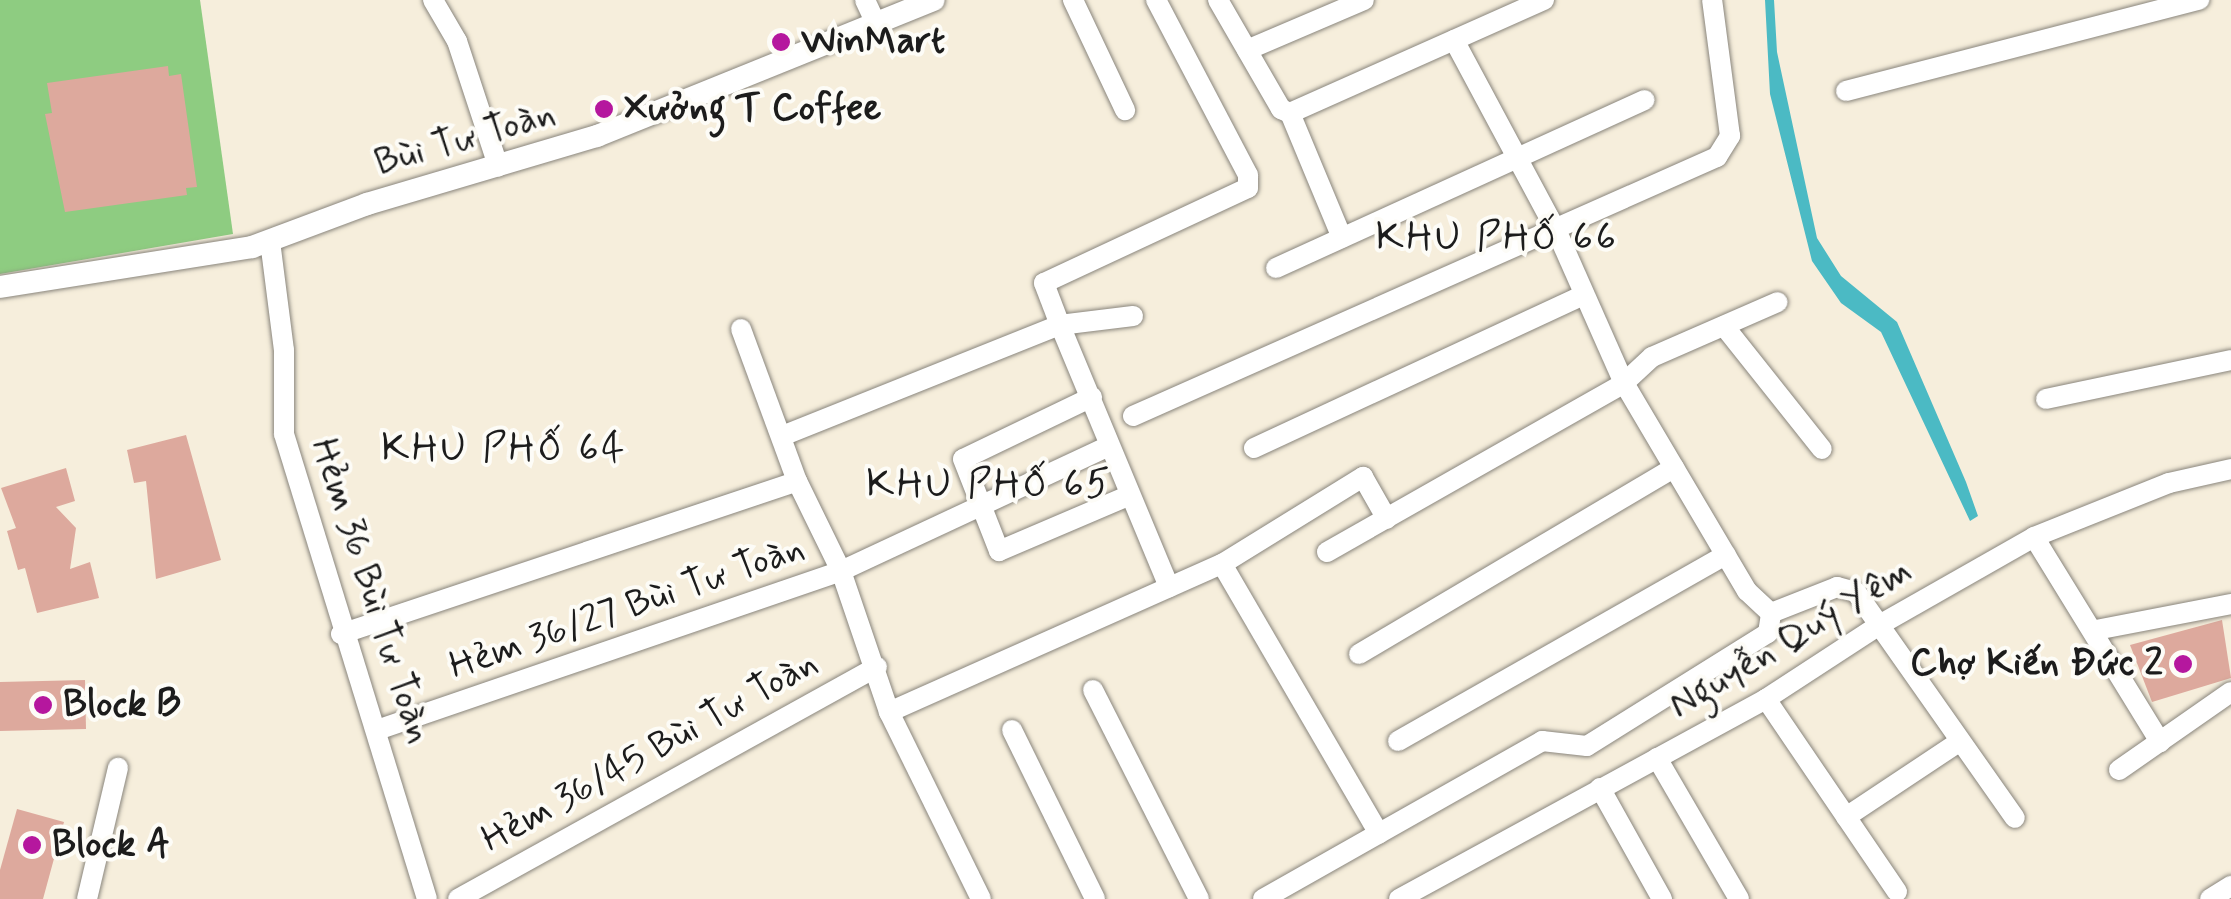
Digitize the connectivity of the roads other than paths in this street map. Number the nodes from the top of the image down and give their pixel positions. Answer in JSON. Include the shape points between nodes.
{"nodes":[{"id":1,"x":433,"y":0,"type":"edge"},
{"id":2,"x":1073,"y":0,"type":"edge"},
{"id":3,"x":1156,"y":0,"type":"edge"},
{"id":4,"x":1218,"y":0,"type":"edge"},
{"id":5,"x":1364,"y":0,"type":"edge"},
{"id":6,"x":1544,"y":0,"type":"edge"},
{"id":7,"x":1712,"y":0,"type":"edge"},
{"id":8,"x":2200,"y":0,"type":"edge"},
{"id":9,"x":924,"y":1,"type":"edge"},
{"id":10,"x":870,"y":10,"type":"edge"},
{"id":11,"x":1454,"y":40,"type":"junction"},
{"id":12,"x":1247,"y":50,"type":"junction"},
{"id":13,"x":1846,"y":91,"type":"dead end"},
{"id":14,"x":1644,"y":100,"type":"dead end"},
{"id":15,"x":1126,"y":110,"type":"dead end"},
{"id":16,"x":1290,"y":113,"type":"junction"},
{"id":17,"x":1516,"y":159,"type":"junction"},
{"id":18,"x":498,"y":166,"type":"junction"},
{"id":19,"x":1557,"y":232,"type":"junction"},
{"id":20,"x":1342,"y":238,"type":"junction"},
{"id":21,"x":270,"y":241,"type":"junction"},
{"id":22,"x":1276,"y":268,"type":"dead end"},
{"id":23,"x":0,"y":286,"type":"edge"},
{"id":24,"x":1584,"y":295,"type":"junction"},
{"id":25,"x":1778,"y":302,"type":"dead end"},
{"id":26,"x":1133,"y":316,"type":"dead end"},
{"id":27,"x":1060,"y":325,"type":"junction"},
{"id":28,"x":1724,"y":326,"type":"junction"},
{"id":29,"x":740,"y":329,"type":"dead end"},
{"id":30,"x":2231,"y":360,"type":"edge"},
{"id":31,"x":1624,"y":383,"type":"junction"},
{"id":32,"x":1092,"y":397,"type":"junction"},
{"id":33,"x":2046,"y":399,"type":"dead end"},
{"id":34,"x":1134,"y":416,"type":"dead end"},
{"id":35,"x":782,"y":436,"type":"junction"},
{"id":36,"x":1108,"y":446,"type":"junction"},
{"id":37,"x":1254,"y":448,"type":"dead end"},
{"id":38,"x":1822,"y":449,"type":"dead end"},
{"id":39,"x":1674,"y":468,"type":"junction"},
{"id":40,"x":2231,"y":468,"type":"edge"},
{"id":41,"x":797,"y":482,"type":"junction"},
{"id":42,"x":1130,"y":495,"type":"junction"},
{"id":43,"x":980,"y":506,"type":"junction"},
{"id":44,"x":1387,"y":518,"type":"junction"},
{"id":45,"x":2034,"y":536,"type":"junction"},
{"id":46,"x":1327,"y":552,"type":"dead end"},
{"id":47,"x":1726,"y":555,"type":"junction"},
{"id":48,"x":1222,"y":564,"type":"junction"},
{"id":49,"x":840,"y":571,"type":"junction"},
{"id":50,"x":1169,"y":588,"type":"junction"},
{"id":51,"x":2231,"y":604,"type":"edge"},
{"id":52,"x":1771,"y":613,"type":"junction"},
{"id":53,"x":1880,"y":624,"type":"junction"},
{"id":54,"x":2096,"y":630,"type":"junction"},
{"id":55,"x":342,"y":634,"type":"junction"},
{"id":56,"x":1359,"y":654,"type":"dead end"},
{"id":57,"x":876,"y":667,"type":"junction"},
{"id":58,"x":1093,"y":690,"type":"dead end"},
{"id":59,"x":2231,"y":692,"type":"edge"},
{"id":60,"x":1766,"y":699,"type":"junction"},
{"id":61,"x":889,"y":712,"type":"junction"},
{"id":62,"x":380,"y":729,"type":"junction"},
{"id":63,"x":1012,"y":730,"type":"dead end"},
{"id":64,"x":1398,"y":741,"type":"dead end"},
{"id":65,"x":1959,"y":742,"type":"junction"},
{"id":66,"x":2160,"y":742,"type":"junction"},
{"id":67,"x":1657,"y":758,"type":"junction"},
{"id":68,"x":118,"y":768,"type":"dead end"},
{"id":69,"x":2119,"y":770,"type":"dead end"},
{"id":70,"x":1600,"y":788,"type":"junction"},
{"id":71,"x":1846,"y":817,"type":"junction"},
{"id":72,"x":2015,"y":818,"type":"dead end"},
{"id":73,"x":1379,"y":834,"type":"junction"},
{"id":74,"x":2231,"y":886,"type":"edge"},
{"id":75,"x":1897,"y":892,"type":"dead end"},
{"id":76,"x":87,"y":899,"type":"edge"},
{"id":77,"x":427,"y":899,"type":"edge"},
{"id":78,"x":458,"y":899,"type":"edge"},
{"id":79,"x":981,"y":899,"type":"edge"},
{"id":80,"x":1095,"y":899,"type":"edge"},
{"id":81,"x":1199,"y":899,"type":"edge"},
{"id":82,"x":1263,"y":899,"type":"edge"},
{"id":83,"x":1399,"y":899,"type":"edge"},
{"id":84,"x":1662,"y":899,"type":"edge"},
{"id":85,"x":1739,"y":899,"type":"edge"},
{"id":86,"x":2210,"y":899,"type":"edge"}],
"edges":[{"from":1,"to":18,"type":"street","via":[[457,41]]},
{"from":2,"to":15,"type":"street"},
{"from":3,"to":27,"type":"street","via":[[1248,175],[1248,188],[1044,283]]},
{"from":4,"to":12,"type":"street"},
{"from":5,"to":12,"type":"street"},
{"from":6,"to":11,"type":"street"},
{"from":7,"to":19,"type":"street","via":[[1730,136],[1725,150]]},
{"from":8,"to":13,"type":"street"},
{"from":9,"to":10,"type":"street","name":"Bùi Tư Toàn"},
{"from":10,"to":18,"type":"street","name":"Bùi Tư Toàn","via":[[597,136]]},
{"from":11,"to":16,"type":"street"},
{"from":11,"to":17,"type":"street"},
{"from":12,"to":16,"type":"street","via":[[1281,109]]},
{"from":14,"to":17,"type":"street"},
{"from":16,"to":20,"type":"street"},
{"from":17,"to":19,"type":"street"},
{"from":17,"to":20,"type":"street"},
{"from":18,"to":21,"type":"street","name":"Bùi Tư Toàn"},
{"from":19,"to":24,"type":"street"},
{"from":19,"to":34,"type":"street"},
{"from":20,"to":22,"type":"street"},
{"from":21,"to":23,"type":"street","name":"Bùi Tư Toàn","via":[[119,272]]},
{"from":21,"to":55,"type":"street","name":"Hẻm 36 Bùi Tư Toàn","via":[[284,350],[284,434]]},
{"from":24,"to":31,"type":"street"},
{"from":24,"to":37,"type":"street"},
{"from":25,"to":28,"type":"street"},
{"from":26,"to":27,"type":"street"},
{"from":27,"to":32,"type":"street"},
{"from":27,"to":35,"type":"street"},
{"from":28,"to":31,"type":"street","via":[[1652,358]]},
{"from":28,"to":38,"type":"street"},
{"from":29,"to":35,"type":"street"},
{"from":30,"to":33,"type":"street"},
{"from":31,"to":39,"type":"street"},
{"from":31,"to":44,"type":"street"},
{"from":32,"to":36,"type":"street"},
{"from":32,"to":43,"type":"street","via":[[962,459]]},
{"from":35,"to":41,"type":"street"},
{"from":36,"to":42,"type":"street"},
{"from":36,"to":43,"type":"street","name":"Hẻm 36/27 Bùi Tư Toàn"},
{"from":39,"to":47,"type":"street"},
{"from":39,"to":56,"type":"street"},
{"from":40,"to":45,"type":"street","name":"Nguyễn Quý Yêm","via":[[2169,484]]},
{"from":41,"to":49,"type":"street"},
{"from":41,"to":55,"type":"street"},
{"from":42,"to":43,"type":"street","via":[[999,551]]},
{"from":42,"to":50,"type":"street"},
{"from":43,"to":49,"type":"street","name":"Hẻm 36/27 Bùi Tư Toàn"},
{"from":44,"to":46,"type":"street"},
{"from":44,"to":48,"type":"street","via":[[1363,477]]},
{"from":45,"to":53,"type":"street","name":"Nguyễn Quý Yêm"},
{"from":45,"to":54,"type":"street"},
{"from":47,"to":52,"type":"street","via":[[1756,603]]},
{"from":47,"to":64,"type":"street"},
{"from":48,"to":50,"type":"street"},
{"from":48,"to":73,"type":"street"},
{"from":49,"to":57,"type":"street"},
{"from":49,"to":62,"type":"street","name":"Hẻm 36/27 Bùi Tư Toàn"},
{"from":50,"to":61,"type":"street"},
{"from":51,"to":54,"type":"street"},
{"from":52,"to":53,"type":"street","via":[[1837,587],[1856,592]]},
{"from":52,"to":73,"type":"street","via":[[1768,633],[1586,746],[1542,741]]},
{"from":53,"to":60,"type":"street","name":"Nguyễn Quý Yêm"},
{"from":53,"to":65,"type":"street"},
{"from":54,"to":66,"type":"street"},
{"from":55,"to":62,"type":"street","name":"Hẻm 36 Bùi Tư Toàn"},
{"from":57,"to":61,"type":"street"},
{"from":57,"to":78,"type":"street","name":"Hẻm 36/45 Bùi Tư Toàn"},
{"from":58,"to":81,"type":"street"},
{"from":59,"to":66,"type":"street"},
{"from":60,"to":67,"type":"street","name":"Nguyễn Quý Yêm"},
{"from":60,"to":71,"type":"street"},
{"from":61,"to":79,"type":"street"},
{"from":62,"to":77,"type":"street","name":"Hẻm 36 Bùi Tư Toàn"},
{"from":63,"to":80,"type":"street"},
{"from":65,"to":71,"type":"street"},
{"from":65,"to":72,"type":"street"},
{"from":66,"to":69,"type":"street"},
{"from":67,"to":70,"type":"street","name":"Nguyễn Quý Yêm"},
{"from":67,"to":85,"type":"street"},
{"from":68,"to":76,"type":"street"},
{"from":70,"to":83,"type":"street","name":"Nguyễn Quý Yêm"},
{"from":70,"to":84,"type":"street"},
{"from":71,"to":75,"type":"street"},
{"from":73,"to":82,"type":"street"},
{"from":74,"to":86,"type":"street"}]}
